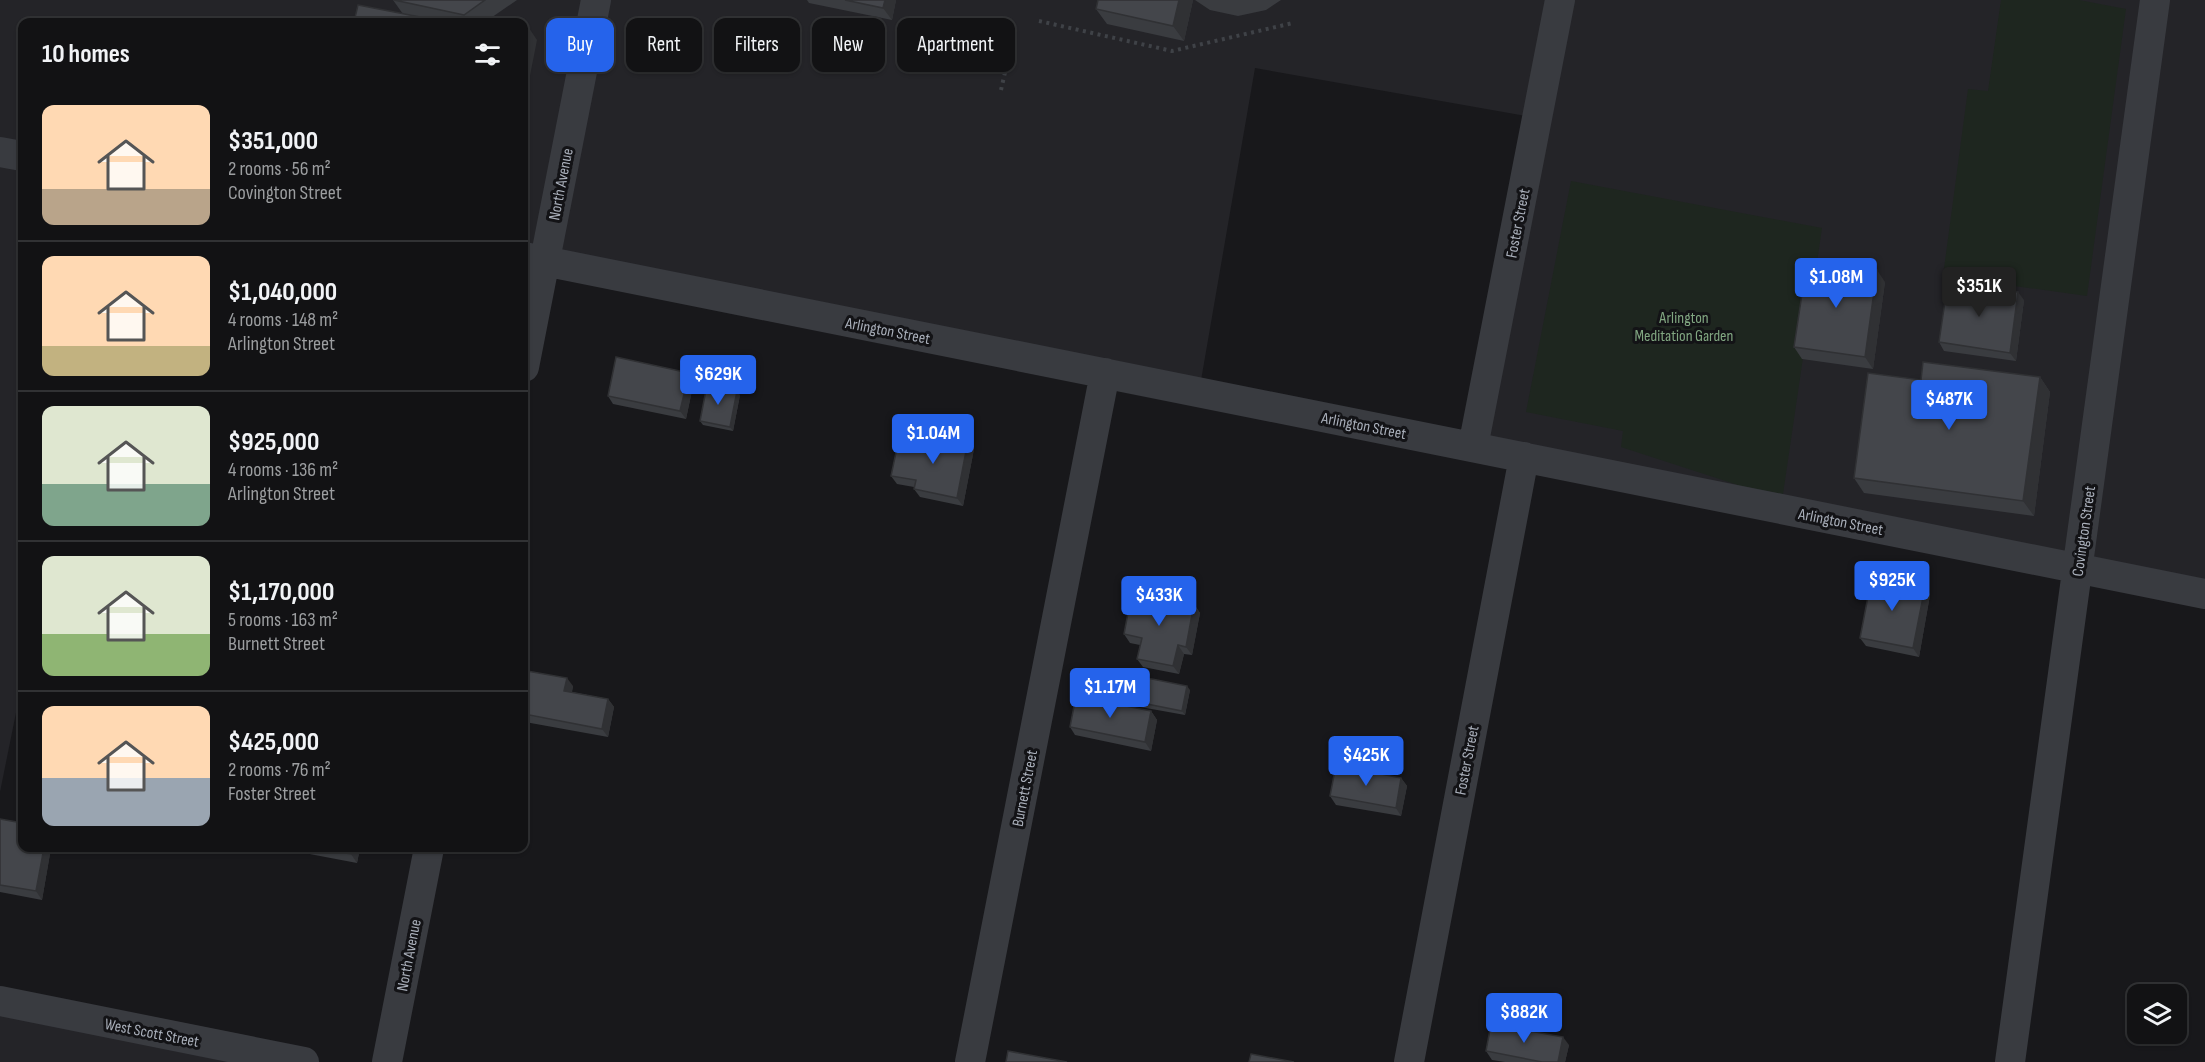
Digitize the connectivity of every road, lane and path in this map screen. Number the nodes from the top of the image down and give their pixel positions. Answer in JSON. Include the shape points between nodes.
{"nodes":[{"id":1,"x":596,"y":0,"type":"edge"},
{"id":2,"x":1560,"y":0,"type":"edge"},
{"id":3,"x":2155,"y":0,"type":"edge"},
{"id":4,"x":1040,"y":21,"type":"dead end"},
{"id":5,"x":1293,"y":22,"type":"dead end"},
{"id":6,"x":1005,"y":72,"type":"edge"},
{"id":7,"x":1001,"y":90,"type":"dead end"},
{"id":8,"x":0,"y":152,"type":"edge"},
{"id":9,"x":18,"y":155,"type":"edge"},
{"id":10,"x":534,"y":259,"type":"edge"},
{"id":11,"x":528,"y":324,"type":"edge"},
{"id":12,"x":1105,"y":373,"type":"junction"},
{"id":13,"x":1473,"y":447,"type":"junction"},
{"id":14,"x":1524,"y":457,"type":"junction"},
{"id":15,"x":2078,"y":568,"type":"junction"},
{"id":16,"x":2205,"y":594,"type":"edge"},
{"id":17,"x":428,"y":852,"type":"edge"},
{"id":18,"x":0,"y":1001,"type":"edge"},
{"id":19,"x":304,"y":1062,"type":"edge"},
{"id":20,"x":387,"y":1062,"type":"edge"},
{"id":21,"x":970,"y":1062,"type":"edge"},
{"id":22,"x":1409,"y":1062,"type":"edge"},
{"id":23,"x":2010,"y":1062,"type":"edge"}],
"edges":[{"from":1,"to":10,"type":"street","name":"North Avenue"},
{"from":2,"to":13,"type":"street","name":"Foster Street"},
{"from":3,"to":15,"type":"street","name":"Covington Street"},
{"from":4,"to":5,"type":"path","via":[[1172,51]]},
{"from":6,"to":7,"type":"path"},
{"from":8,"to":9,"type":"street"},
{"from":10,"to":11,"type":"street","name":"North Avenue"},
{"from":10,"to":12,"type":"street","name":"Arlington Street"},
{"from":12,"to":13,"type":"street","name":"Arlington Street"},
{"from":12,"to":21,"type":"street","name":"Burnett Street"},
{"from":13,"to":14,"type":"street","name":"Arlington Street"},
{"from":14,"to":15,"type":"street","name":"Arlington Street"},
{"from":14,"to":22,"type":"street","name":"Foster Street"},
{"from":15,"to":16,"type":"street","name":"Arlington Street"},
{"from":15,"to":23,"type":"street","name":"Covington Street"},
{"from":17,"to":20,"type":"street","name":"North Avenue"},
{"from":18,"to":19,"type":"street","name":"West Scott Street"}]}
